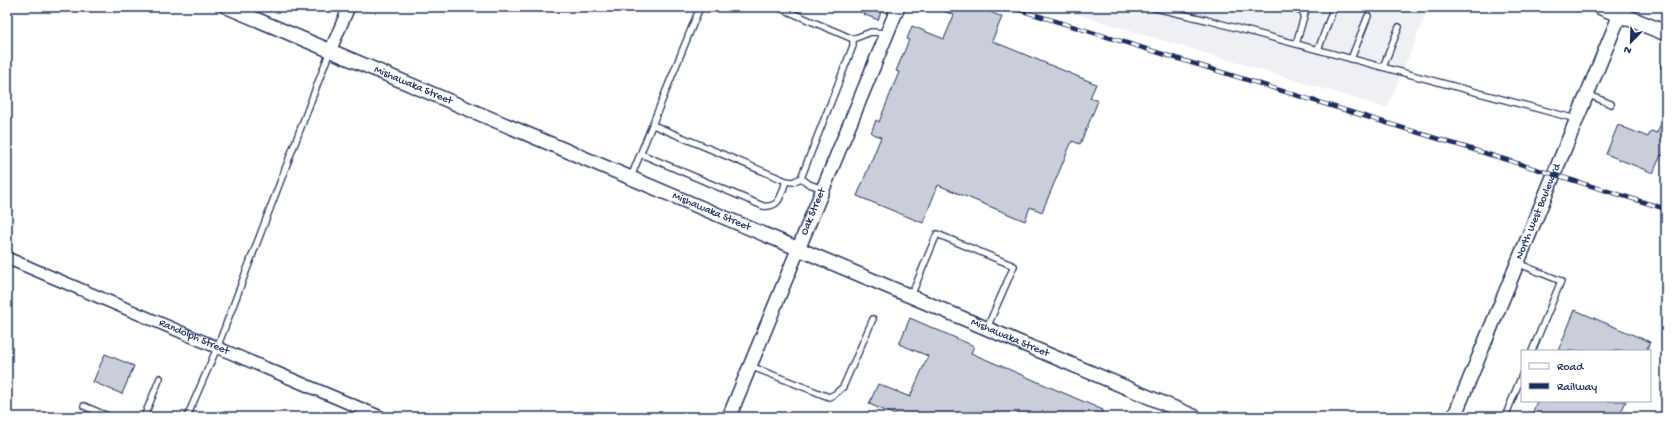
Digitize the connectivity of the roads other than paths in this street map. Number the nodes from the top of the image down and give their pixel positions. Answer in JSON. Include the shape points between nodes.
{"nodes":[{"id":1,"x":227,"y":7,"type":"edge"},
{"id":2,"x":349,"y":7,"type":"edge"},
{"id":3,"x":700,"y":7,"type":"edge"},
{"id":4,"x":778,"y":7,"type":"edge"},
{"id":5,"x":898,"y":7,"type":"edge"},
{"id":6,"x":1151,"y":7,"type":"edge"},
{"id":7,"x":1288,"y":7,"type":"edge"},
{"id":8,"x":1334,"y":7,"type":"edge"},
{"id":9,"x":1602,"y":7,"type":"edge"},
{"id":10,"x":1621,"y":11,"type":"edge"},
{"id":11,"x":1368,"y":16,"type":"dead end"},
{"id":12,"x":1399,"y":26,"type":"dead end"},
{"id":13,"x":1666,"y":33,"type":"edge"},
{"id":14,"x":887,"y":34,"type":"junction"},
{"id":15,"x":853,"y":39,"type":"junction"},
{"id":16,"x":1296,"y":44,"type":"junction"},
{"id":17,"x":1318,"y":50,"type":"junction"},
{"id":18,"x":330,"y":51,"type":"junction"},
{"id":19,"x":1351,"y":59,"type":"junction"},
{"id":20,"x":1382,"y":67,"type":"junction"},
{"id":21,"x":1587,"y":94,"type":"junction"},
{"id":22,"x":1611,"y":104,"type":"dead end"},
{"id":23,"x":1577,"y":119,"type":"junction"},
{"id":24,"x":653,"y":125,"type":"junction"},
{"id":25,"x":641,"y":154,"type":"junction"},
{"id":26,"x":631,"y":177,"type":"junction"},
{"id":27,"x":801,"y":178,"type":"junction"},
{"id":28,"x":786,"y":181,"type":"junction"},
{"id":29,"x":823,"y":189,"type":"junction"},
{"id":30,"x":799,"y":248,"type":"junction"},
{"id":31,"x":7,"y":258,"type":"edge"},
{"id":32,"x":1517,"y":263,"type":"junction"},
{"id":33,"x":911,"y":296,"type":"junction"},
{"id":34,"x":873,"y":318,"type":"dead end"},
{"id":35,"x":988,"y":328,"type":"junction"},
{"id":36,"x":217,"y":348,"type":"junction"},
{"id":37,"x":1532,"y":350,"type":"edge"},
{"id":38,"x":750,"y":366,"type":"junction"},
{"id":39,"x":1521,"y":377,"type":"edge"},
{"id":40,"x":160,"y":378,"type":"dead end"},
{"id":41,"x":84,"y":406,"type":"dead end"},
{"id":42,"x":110,"y":417,"type":"edge"},
{"id":43,"x":144,"y":417,"type":"edge"},
{"id":44,"x":187,"y":417,"type":"edge"},
{"id":45,"x":381,"y":417,"type":"edge"},
{"id":46,"x":729,"y":417,"type":"edge"},
{"id":47,"x":1196,"y":417,"type":"edge"},
{"id":48,"x":1454,"y":417,"type":"edge"},
{"id":49,"x":1505,"y":417,"type":"edge"}],
"edges":[{"from":1,"to":18,"type":"street","name":"Mishawaka Street"},
{"from":2,"to":18,"type":"street"},
{"from":3,"to":24,"type":"lane"},
{"from":4,"to":15,"type":"lane"},
{"from":5,"to":14,"type":"street","name":"Oak Street"},
{"from":6,"to":16,"type":"lane"},
{"from":7,"to":16,"type":"lane","via":[[1306,14]]},
{"from":8,"to":17,"type":"lane"},
{"from":9,"to":10,"type":"main road"},
{"from":10,"to":13,"type":"main road"},
{"from":10,"to":21,"type":"street","name":"North West Boulevard"},
{"from":11,"to":19,"type":"lane"},
{"from":12,"to":20,"type":"lane"},
{"from":14,"to":15,"type":"lane","via":[[870,32]]},
{"from":14,"to":29,"type":"street","name":"Oak Street"},
{"from":15,"to":27,"type":"lane","via":[[853,46]]},
{"from":16,"to":17,"type":"lane"},
{"from":17,"to":19,"type":"lane"},
{"from":18,"to":26,"type":"street","name":"Mishawaka Street"},
{"from":18,"to":36,"type":"lane"},
{"from":19,"to":20,"type":"lane"},
{"from":20,"to":23,"type":"lane"},
{"from":21,"to":22,"type":"lane"},
{"from":21,"to":23,"type":"street","name":"North West Boulevard"},
{"from":23,"to":32,"type":"street","name":"North West Boulevard"},
{"from":24,"to":25,"type":"lane"},
{"from":24,"to":28,"type":"lane"},
{"from":25,"to":26,"type":"lane"},
{"from":25,"to":28,"type":"lane","via":[[763,206],[771,207],[777,203]]},
{"from":26,"to":30,"type":"street","name":"Mishawaka Street"},
{"from":27,"to":28,"type":"lane","via":[[792,182]]},
{"from":27,"to":29,"type":"lane"},
{"from":29,"to":30,"type":"street","name":"Oak Street"},
{"from":30,"to":33,"type":"street","name":"Mishawaka Street"},
{"from":30,"to":38,"type":"street","name":"Oak Street"},
{"from":31,"to":36,"type":"street","name":"Randolph Street"},
{"from":32,"to":37,"type":"lane","via":[[1561,281]]},
{"from":32,"to":48,"type":"street","name":"North West Boulevard"},
{"from":33,"to":35,"type":"street","name":"Mishawaka Street"},
{"from":33,"to":35,"type":"lane","via":[[937,234],[1014,266]]},
{"from":34,"to":38,"type":"lane","via":[[843,387],[829,397]]},
{"from":35,"to":47,"type":"street","name":"Mishawaka Street"},
{"from":36,"to":44,"type":"lane"},
{"from":36,"to":45,"type":"street","name":"Randolph Street"},
{"from":38,"to":46,"type":"street","name":"Oak Street"},
{"from":39,"to":49,"type":"lane"},
{"from":40,"to":43,"type":"lane"},
{"from":41,"to":42,"type":"lane"}]}
